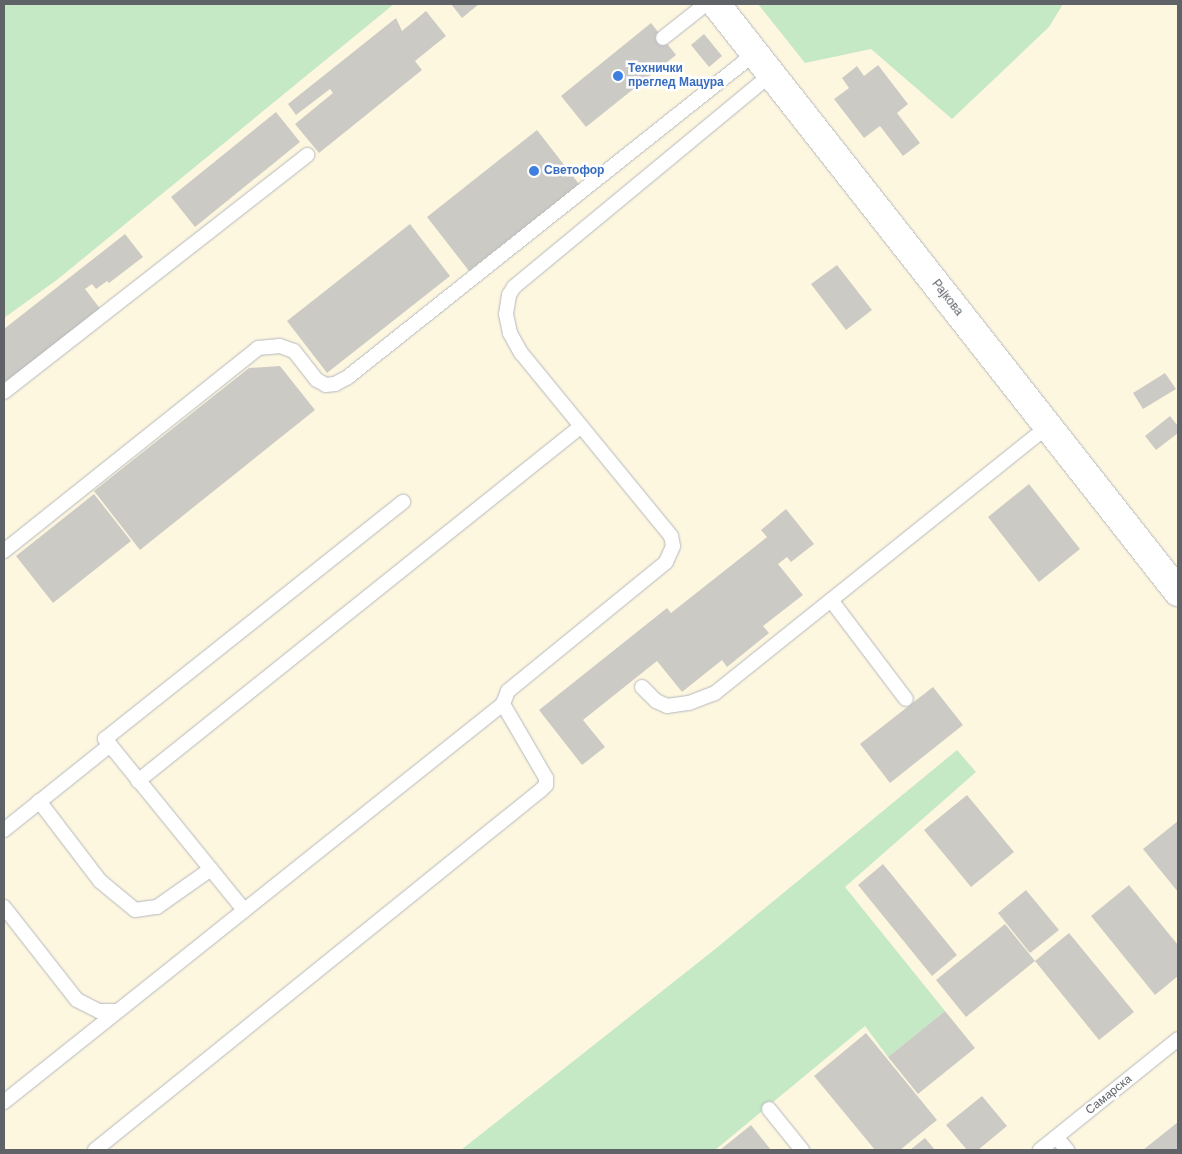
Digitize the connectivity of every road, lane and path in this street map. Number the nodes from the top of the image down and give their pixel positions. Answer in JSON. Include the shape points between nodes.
{"nodes":[{"id":1,"x":706,"y":4,"type":"edge"},
{"id":2,"x":716,"y":4,"type":"edge"},
{"id":3,"x":663,"y":38,"type":"dead end"},
{"id":4,"x":762,"y":64,"type":"junction"},
{"id":5,"x":308,"y":155,"type":"dead end"},
{"id":6,"x":4,"y":392,"type":"edge"},
{"id":7,"x":1048,"y":426,"type":"junction"},
{"id":8,"x":580,"y":427,"type":"junction"},
{"id":9,"x":403,"y":502,"type":"dead end"},
{"id":10,"x":4,"y":551,"type":"edge"},
{"id":11,"x":1178,"y":592,"type":"edge"},
{"id":12,"x":831,"y":600,"type":"junction"},
{"id":13,"x":642,"y":687,"type":"dead end"},
{"id":14,"x":906,"y":699,"type":"dead end"},
{"id":15,"x":503,"y":704,"type":"junction"},
{"id":16,"x":110,"y":745,"type":"junction"},
{"id":17,"x":138,"y":780,"type":"junction"},
{"id":18,"x":39,"y":802,"type":"junction"},
{"id":19,"x":4,"y":830,"type":"edge"},
{"id":20,"x":211,"y":869,"type":"junction"},
{"id":21,"x":4,"y":907,"type":"edge"},
{"id":22,"x":244,"y":910,"type":"junction"},
{"id":23,"x":116,"y":1011,"type":"junction"},
{"id":24,"x":1178,"y":1039,"type":"edge"},
{"id":25,"x":4,"y":1102,"type":"edge"},
{"id":26,"x":769,"y":1109,"type":"dead end"},
{"id":27,"x":1056,"y":1138,"type":"junction"},
{"id":28,"x":95,"y":1150,"type":"edge"},
{"id":29,"x":802,"y":1150,"type":"edge"},
{"id":30,"x":1040,"y":1150,"type":"edge"},
{"id":31,"x":1067,"y":1150,"type":"edge"}],
"edges":[{"from":1,"to":3,"type":"lane"},
{"from":2,"to":4,"type":"street","name":"Рајкова"},
{"from":4,"to":7,"type":"street","name":"Рајкова"},
{"from":4,"to":8,"type":"lane","via":[[514,287],[506,314],[510,333],[521,353]]},
{"from":4,"to":10,"type":"lane","via":[[348,377],[326,385],[317,380],[294,351],[280,346],[258,348]]},
{"from":5,"to":6,"type":"lane"},
{"from":7,"to":11,"type":"street","name":"Рајкова"},
{"from":7,"to":12,"type":"lane"},
{"from":8,"to":15,"type":"lane","via":[[671,536],[673,546],[666,562],[508,691]]},
{"from":8,"to":17,"type":"lane"},
{"from":9,"to":16,"type":"lane","via":[[105,739]]},
{"from":12,"to":13,"type":"lane","via":[[715,693],[689,703],[667,706],[656,701]]},
{"from":12,"to":14,"type":"lane"},
{"from":15,"to":22,"type":"lane"},
{"from":15,"to":28,"type":"lane","via":[[546,778],[546,785]]},
{"from":16,"to":17,"type":"lane"},
{"from":16,"to":18,"type":"lane"},
{"from":17,"to":20,"type":"lane"},
{"from":18,"to":19,"type":"lane"},
{"from":18,"to":20,"type":"lane","via":[[100,881],[135,910],[157,907]]},
{"from":20,"to":22,"type":"lane"},
{"from":21,"to":23,"type":"lane","via":[[76,1000],[99,1011]]},
{"from":22,"to":23,"type":"lane"},
{"from":23,"to":25,"type":"lane"},
{"from":24,"to":27,"type":"lane","name":"Самарска"},
{"from":26,"to":29,"type":"lane"},
{"from":27,"to":30,"type":"lane","name":"Самарска"},
{"from":27,"to":31,"type":"lane"}]}
